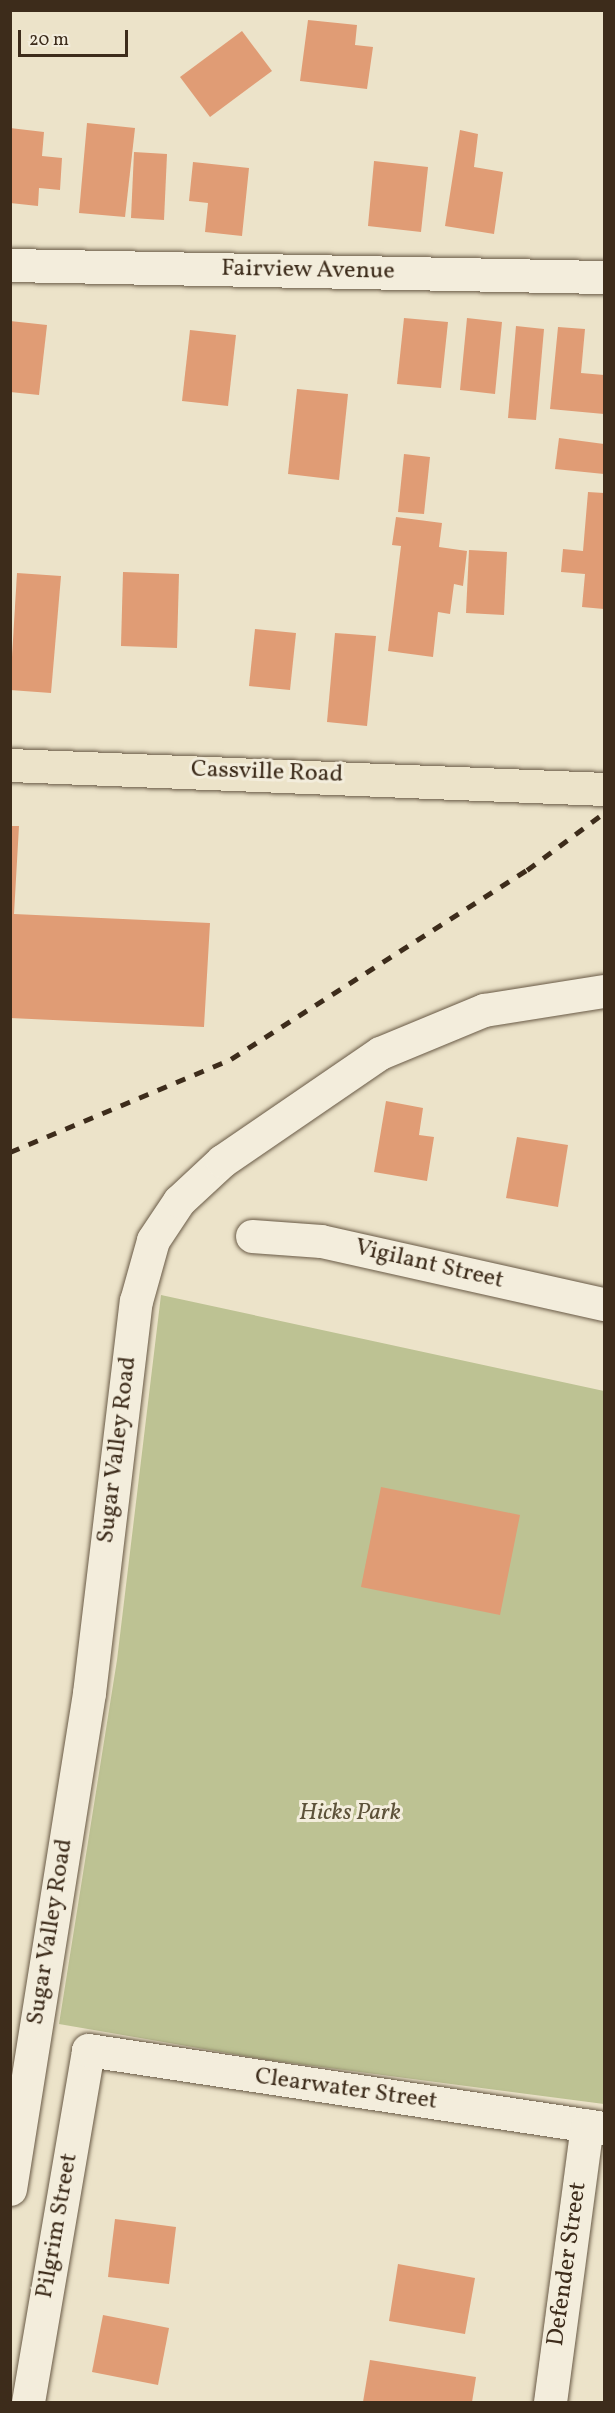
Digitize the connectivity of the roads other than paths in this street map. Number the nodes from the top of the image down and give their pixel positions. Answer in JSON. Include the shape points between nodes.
{"nodes":[{"id":1,"x":10,"y":265,"type":"edge"},
{"id":2,"x":604,"y":277,"type":"edge"},
{"id":3,"x":10,"y":765,"type":"edge"},
{"id":4,"x":604,"y":772,"type":"edge"},
{"id":5,"x":524,"y":782,"type":"junction"},
{"id":6,"x":604,"y":789,"type":"edge"},
{"id":7,"x":604,"y":991,"type":"edge"},
{"id":8,"x":252,"y":1236,"type":"dead end"},
{"id":9,"x":604,"y":1304,"type":"edge"},
{"id":10,"x":88,"y":2050,"type":"joint"},
{"id":11,"x":596,"y":2126,"type":"edge"},
{"id":12,"x":10,"y":2189,"type":"edge"},
{"id":13,"x":28,"y":2403,"type":"edge"},
{"id":14,"x":550,"y":2403,"type":"edge"}],
"edges":[{"from":1,"to":2,"type":"street","name":"Fairview Avenue"},
{"from":3,"to":5,"type":"main road","name":"Cassville Road"},
{"from":4,"to":5,"type":"main road","name":"Cassville Road"},
{"from":5,"to":6,"type":"main road","name":"Cassville Road"},
{"from":7,"to":12,"type":"street","name":"Sugar Valley Road","via":[[484,1010],[380,1053],[222,1161],[179,1201],[153,1240],[136,1301],[89,1693]]},
{"from":8,"to":9,"type":"street","name":"Vigilant Street","via":[[321,1241]]},
{"from":10,"to":11,"type":"street","name":"Clearwater Street"},
{"from":10,"to":13,"type":"street","name":"Pilgrim Street"},
{"from":11,"to":14,"type":"street","name":"Defender Street"}]}
